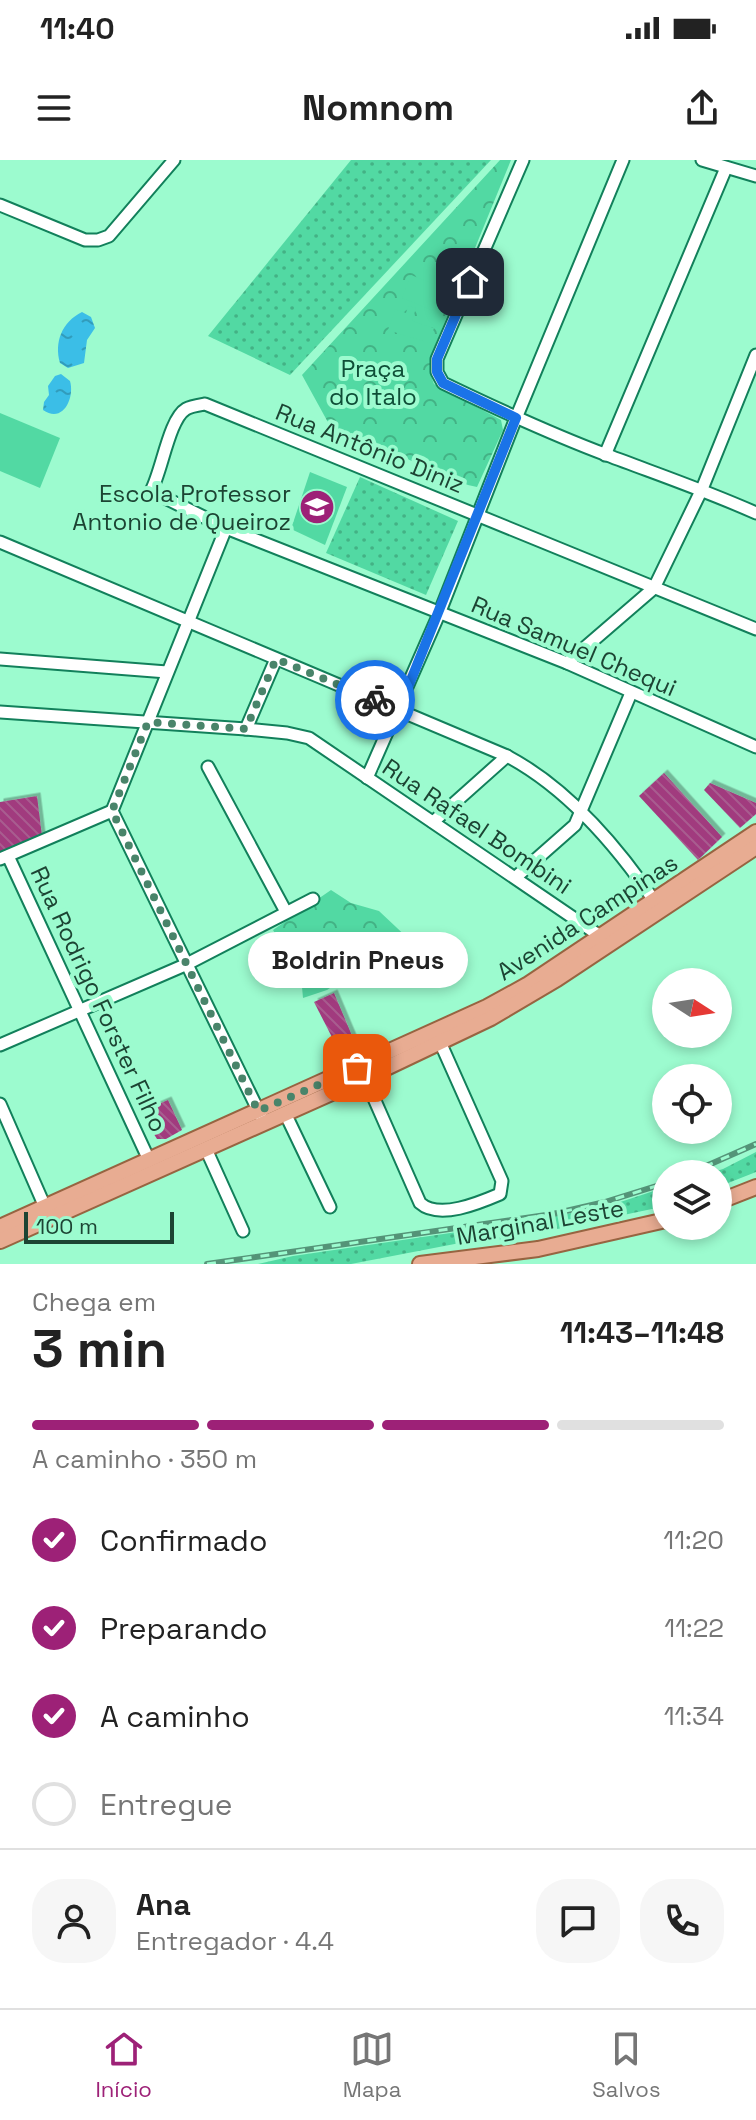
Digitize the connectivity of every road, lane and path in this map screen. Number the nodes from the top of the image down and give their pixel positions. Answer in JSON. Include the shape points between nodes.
{"nodes":[{"id":1,"x":174,"y":160,"type":"edge"},
{"id":2,"x":523,"y":160,"type":"edge"},
{"id":3,"x":623,"y":160,"type":"edge"},
{"id":4,"x":702,"y":160,"type":"edge"},
{"id":5,"x":726,"y":168,"type":"junction"},
{"id":6,"x":756,"y":176,"type":"edge"},
{"id":7,"x":0,"y":205,"type":"edge"},
{"id":8,"x":756,"y":355,"type":"edge"},
{"id":9,"x":188,"y":407,"type":"joint"},
{"id":10,"x":516,"y":418,"type":"junction"},
{"id":11,"x":605,"y":455,"type":"junction"},
{"id":12,"x":702,"y":489,"type":"junction"},
{"id":13,"x":756,"y":513,"type":"edge"},
{"id":14,"x":478,"y":516,"type":"junction"},
{"id":15,"x":226,"y":528,"type":"junction"},
{"id":16,"x":0,"y":542,"type":"edge"},
{"id":17,"x":654,"y":588,"type":"junction"},
{"id":18,"x":439,"y":614,"type":"junction"},
{"id":19,"x":188,"y":620,"type":"junction"},
{"id":20,"x":756,"y":629,"type":"edge"},
{"id":21,"x":0,"y":659,"type":"edge"},
{"id":22,"x":276,"y":659,"type":"junction"},
{"id":23,"x":567,"y":663,"type":"junction"},
{"id":24,"x":167,"y":672,"type":"junction"},
{"id":25,"x":631,"y":693,"type":"junction"},
{"id":26,"x":399,"y":710,"type":"junction"},
{"id":27,"x":0,"y":712,"type":"edge"},
{"id":28,"x":148,"y":722,"type":"junction"},
{"id":29,"x":246,"y":729,"type":"junction"},
{"id":30,"x":756,"y":747,"type":"edge"},
{"id":31,"x":507,"y":756,"type":"junction"},
{"id":32,"x":208,"y":767,"type":"dead end"},
{"id":33,"x":367,"y":778,"type":"junction"},
{"id":34,"x":112,"y":811,"type":"junction"},
{"id":35,"x":581,"y":813,"type":"junction"},
{"id":36,"x":433,"y":822,"type":"junction"},
{"id":37,"x":756,"y":832,"type":"edge"},
{"id":38,"x":756,"y":847,"type":"edge"},
{"id":39,"x":4,"y":858,"type":"edge"},
{"id":40,"x":516,"y":877,"type":"junction"},
{"id":41,"x":313,"y":899,"type":"dead end"},
{"id":42,"x":657,"y":905,"type":"junction"},
{"id":43,"x":286,"y":912,"type":"junction"},
{"id":44,"x":600,"y":936,"type":"junction"},
{"id":45,"x":185,"y":965,"type":"junction"},
{"id":46,"x":82,"y":1011,"type":"junction"},
{"id":47,"x":440,"y":1042,"type":"junction"},
{"id":48,"x":0,"y":1045,"type":"edge"},
{"id":49,"x":365,"y":1078,"type":"junction"},
{"id":50,"x":0,"y":1104,"type":"edge"},
{"id":51,"x":285,"y":1113,"type":"junction"},
{"id":52,"x":261,"y":1117,"type":"junction"},
{"id":53,"x":206,"y":1149,"type":"junction"},
{"id":54,"x":149,"y":1160,"type":"junction"},
{"id":55,"x":756,"y":1187,"type":"edge"},
{"id":56,"x":732,"y":1196,"type":"edge"},
{"id":57,"x":45,"y":1207,"type":"junction"},
{"id":58,"x":330,"y":1207,"type":"dead end"},
{"id":59,"x":652,"y":1223,"type":"edge"},
{"id":60,"x":0,"y":1227,"type":"edge"},
{"id":61,"x":243,"y":1231,"type":"dead end"},
{"id":62,"x":0,"y":1241,"type":"edge"},
{"id":63,"x":420,"y":1264,"type":"edge"}],
"edges":[{"from":1,"to":7,"type":"street","via":[[109,236],[98,240],[85,240]]},
{"from":2,"to":10,"type":"street","via":[[437,359],[443,383]]},
{"from":3,"to":10,"type":"street"},
{"from":4,"to":5,"type":"street"},
{"from":5,"to":6,"type":"street"},
{"from":5,"to":11,"type":"street"},
{"from":8,"to":12,"type":"street"},
{"from":9,"to":14,"type":"street","name":"Rua Antônio Diniz","via":[[205,404]]},
{"from":9,"to":15,"type":"street","name":"Rua Samuel Chequi","via":[[177,417],[151,491]]},
{"from":10,"to":11,"type":"street"},
{"from":10,"to":14,"type":"street"},
{"from":11,"to":12,"type":"street"},
{"from":12,"to":13,"type":"street"},
{"from":12,"to":17,"type":"street"},
{"from":14,"to":17,"type":"street","name":"Rua Antônio Diniz"},
{"from":14,"to":18,"type":"street"},
{"from":15,"to":18,"type":"street","name":"Rua Samuel Chequi"},
{"from":15,"to":19,"type":"street"},
{"from":16,"to":19,"type":"street"},
{"from":17,"to":20,"type":"street","name":"Rua Antônio Diniz"},
{"from":17,"to":23,"type":"street"},
{"from":18,"to":23,"type":"street","name":"Rua Samuel Chequi"},
{"from":18,"to":26,"type":"street"},
{"from":19,"to":22,"type":"street"},
{"from":19,"to":24,"type":"street"},
{"from":21,"to":24,"type":"street"},
{"from":22,"to":26,"type":"street"},
{"from":22,"to":29,"type":"street"},
{"from":23,"to":25,"type":"street","name":"Rua Samuel Chequi"},
{"from":24,"to":28,"type":"street"},
{"from":25,"to":30,"type":"street","name":"Rua Samuel Chequi"},
{"from":25,"to":35,"type":"street"},
{"from":26,"to":31,"type":"street"},
{"from":26,"to":33,"type":"street"},
{"from":27,"to":28,"type":"street","name":"Rua Rafael Bombini"},
{"from":28,"to":29,"type":"street","name":"Rua Rafael Bombini"},
{"from":28,"to":34,"type":"street"},
{"from":29,"to":33,"type":"street","name":"Rua Rafael Bombini","via":[[309,738]]},
{"from":31,"to":35,"type":"street","via":[[535,771]]},
{"from":31,"to":36,"type":"street"},
{"from":32,"to":43,"type":"street"},
{"from":33,"to":36,"type":"street","name":"Rua Rafael Bombini"},
{"from":34,"to":39,"type":"street"},
{"from":34,"to":45,"type":"street"},
{"from":35,"to":40,"type":"street","via":[[575,825]]},
{"from":35,"to":42,"type":"street","via":[[618,851]]},
{"from":36,"to":40,"type":"street","name":"Rua Rafael Bombini"},
{"from":37,"to":42,"type":"main road","name":"Avenida Campinas"},
{"from":38,"to":42,"type":"main road","name":"Avenida Campinas"},
{"from":39,"to":46,"type":"street","name":"Rua Rodrigo Forster Filho"},
{"from":40,"to":44,"type":"street","name":"Rua Rafael Bombini"},
{"from":41,"to":43,"type":"street"},
{"from":42,"to":44,"type":"main road","name":"Avenida Campinas"},
{"from":42,"to":47,"type":"main road","name":"Avenida Campinas","via":[[521,1001]]},
{"from":43,"to":45,"type":"street"},
{"from":44,"to":52,"type":"main road","name":"Avenida Campinas","via":[[487,1007]]},
{"from":45,"to":46,"type":"street"},
{"from":45,"to":52,"type":"street"},
{"from":46,"to":48,"type":"street"},
{"from":46,"to":54,"type":"street","name":"Rua Rodrigo Forster Filho"},
{"from":47,"to":49,"type":"main road","name":"Avenida Campinas"},
{"from":47,"to":49,"type":"street","via":[[503,1188],[500,1194],[436,1211],[420,1203]]},
{"from":49,"to":51,"type":"main road","name":"Avenida Campinas"},
{"from":50,"to":57,"type":"street"},
{"from":51,"to":52,"type":"main road","name":"Avenida Campinas"},
{"from":51,"to":58,"type":"street"},
{"from":52,"to":53,"type":"main road","name":"Avenida Campinas"},
{"from":52,"to":54,"type":"main road","name":"Avenida Campinas"},
{"from":53,"to":61,"type":"street"},
{"from":53,"to":62,"type":"main road","name":"Avenida Campinas"},
{"from":54,"to":57,"type":"main road","name":"Avenida Campinas"},
{"from":55,"to":56,"type":"main road"},
{"from":57,"to":60,"type":"main road","name":"Avenida Campinas"},
{"from":59,"to":63,"type":"main road","name":"Marginal Leste","via":[[538,1249]]}]}
